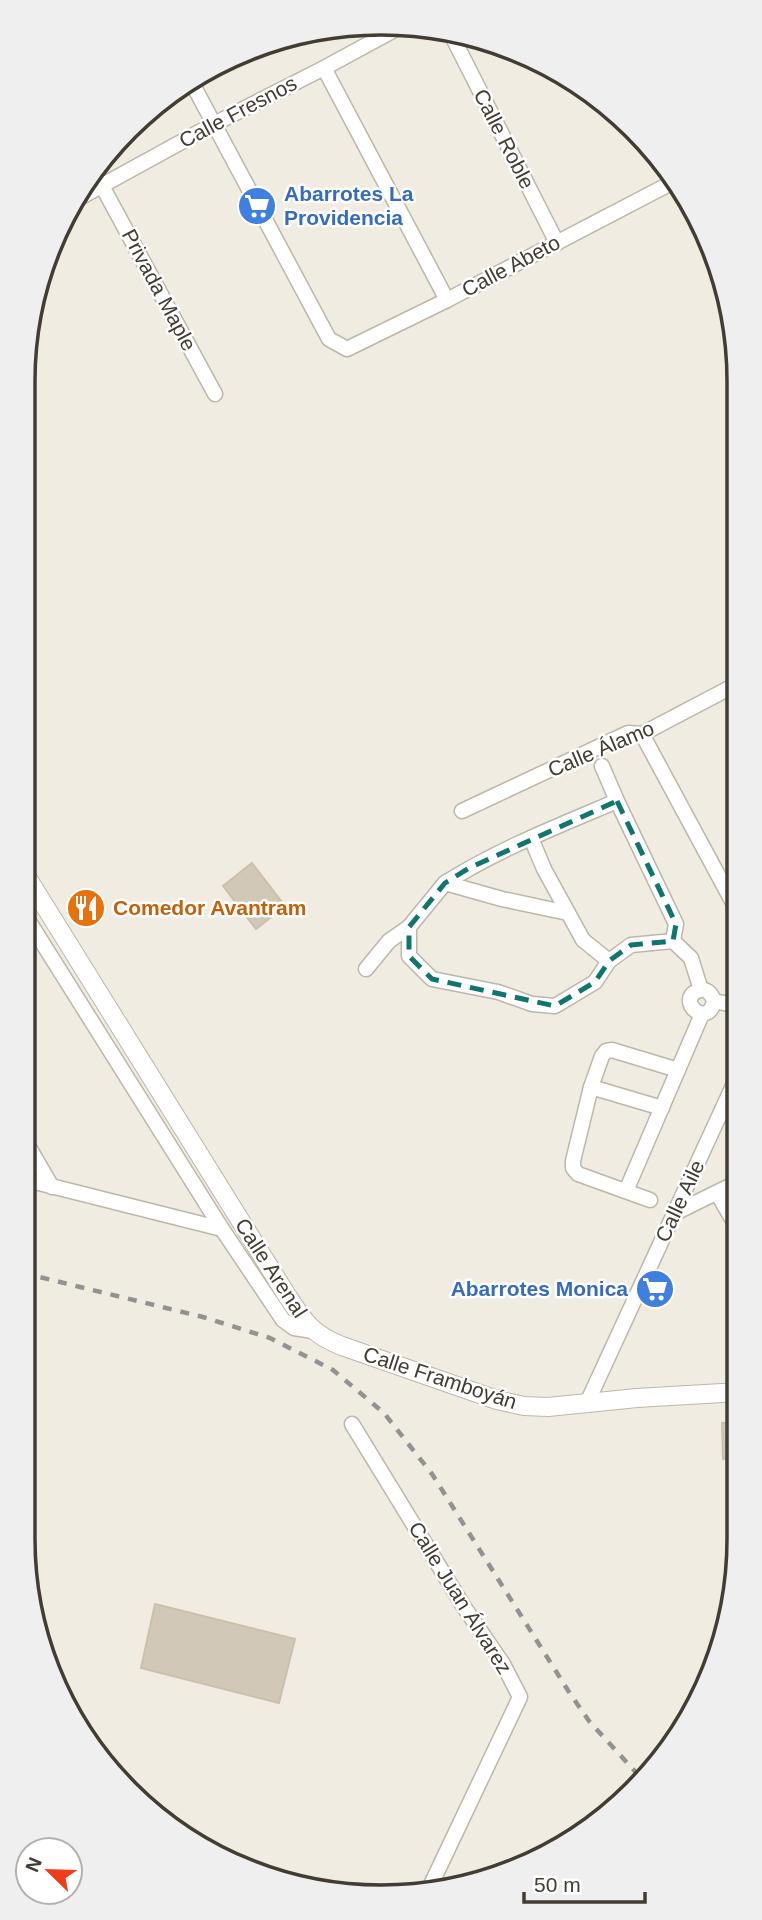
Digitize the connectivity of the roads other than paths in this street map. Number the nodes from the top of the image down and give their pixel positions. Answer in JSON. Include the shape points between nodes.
{"nodes":[{"id":1,"x":385,"y":35,"type":"edge"},
{"id":2,"x":456,"y":44,"type":"edge"},
{"id":3,"x":324,"y":68,"type":"junction"},
{"id":4,"x":195,"y":89,"type":"edge"},
{"id":5,"x":214,"y":124,"type":"junction"},
{"id":6,"x":99,"y":181,"type":"edge"},
{"id":7,"x":667,"y":185,"type":"edge"},
{"id":8,"x":102,"y":187,"type":"junction"},
{"id":9,"x":90,"y":193,"type":"edge"},
{"id":10,"x":557,"y":243,"type":"junction"},
{"id":11,"x":447,"y":300,"type":"junction"},
{"id":12,"x":215,"y":394,"type":"dead end"},
{"id":13,"x":727,"y":689,"type":"edge"},
{"id":14,"x":642,"y":734,"type":"junction"},
{"id":15,"x":602,"y":766,"type":"dead end"},
{"id":16,"x":617,"y":801,"type":"junction"},
{"id":17,"x":463,"y":811,"type":"dead end"},
{"id":18,"x":531,"y":838,"type":"junction"},
{"id":19,"x":445,"y":883,"type":"junction"},
{"id":20,"x":35,"y":890,"type":"edge"},
{"id":21,"x":727,"y":892,"type":"edge"},
{"id":22,"x":568,"y":913,"type":"junction"},
{"id":23,"x":409,"y":928,"type":"junction"},
{"id":24,"x":35,"y":931,"type":"edge"},
{"id":25,"x":673,"y":941,"type":"junction"},
{"id":26,"x":609,"y":961,"type":"junction"},
{"id":27,"x":366,"y":969,"type":"dead end"},
{"id":28,"x":701,"y":990,"type":"junction"},
{"id":29,"x":714,"y":1001,"type":"junction"},
{"id":30,"x":727,"y":1004,"type":"edge"},
{"id":31,"x":702,"y":1014,"type":"junction"},
{"id":32,"x":678,"y":1070,"type":"junction"},
{"id":33,"x":591,"y":1087,"type":"junction"},
{"id":34,"x":727,"y":1099,"type":"edge"},
{"id":35,"x":662,"y":1108,"type":"junction"},
{"id":36,"x":35,"y":1158,"type":"edge"},
{"id":37,"x":35,"y":1182,"type":"edge"},
{"id":38,"x":52,"y":1187,"type":"junction"},
{"id":39,"x":727,"y":1188,"type":"edge"},
{"id":40,"x":626,"y":1191,"type":"junction"},
{"id":41,"x":717,"y":1193,"type":"junction"},
{"id":42,"x":650,"y":1200,"type":"dead end"},
{"id":43,"x":727,"y":1210,"type":"edge"},
{"id":44,"x":675,"y":1213,"type":"junction"},
{"id":45,"x":222,"y":1229,"type":"junction"},
{"id":46,"x":313,"y":1331,"type":"junction"},
{"id":47,"x":727,"y":1393,"type":"edge"},
{"id":48,"x":587,"y":1403,"type":"junction"},
{"id":49,"x":352,"y":1424,"type":"dead end"},
{"id":50,"x":433,"y":1881,"type":"edge"}],
"edges":[{"from":1,"to":3,"type":"street","name":"Calle Fresnos"},
{"from":2,"to":10,"type":"street","name":"Calle Roble"},
{"from":3,"to":5,"type":"street","name":"Calle Fresnos"},
{"from":3,"to":11,"type":"street"},
{"from":4,"to":5,"type":"street"},
{"from":5,"to":8,"type":"street","name":"Calle Fresnos"},
{"from":5,"to":11,"type":"street","name":"Calle Abeto","via":[[329,340],[347,349]]},
{"from":6,"to":8,"type":"street","name":"Privada Maple"},
{"from":7,"to":10,"type":"street","name":"Calle Abeto"},
{"from":8,"to":9,"type":"street","name":"Calle Fresnos"},
{"from":8,"to":12,"type":"street","name":"Privada Maple"},
{"from":10,"to":11,"type":"street","name":"Calle Abeto"},
{"from":13,"to":14,"type":"street","name":"Calle Álamo"},
{"from":14,"to":17,"type":"street","name":"Calle Álamo","via":[[628,733]]},
{"from":14,"to":21,"type":"street"},
{"from":15,"to":16,"type":"street"},
{"from":16,"to":18,"type":"street"},
{"from":16,"to":25,"type":"street","via":[[676,924]]},
{"from":18,"to":19,"type":"street"},
{"from":18,"to":22,"type":"street"},
{"from":19,"to":22,"type":"street"},
{"from":19,"to":23,"type":"street"},
{"from":20,"to":46,"type":"street","name":"Calle Arenal"},
{"from":22,"to":26,"type":"street","via":[[583,940]]},
{"from":23,"to":26,"type":"street","via":[[409,957],[432,979],[533,1004],[555,1006],[595,982]]},
{"from":23,"to":27,"type":"street","via":[[389,941]]},
{"from":24,"to":45,"type":"street","name":"Calle Arenal"},
{"from":25,"to":26,"type":"street","via":[[631,945]]},
{"from":25,"to":28,"type":"street","via":[[691,958]]},
{"from":28,"to":29,"type":"street"},
{"from":28,"to":31,"type":"street","via":[[690,1002],[696,1013]]},
{"from":29,"to":30,"type":"street"},
{"from":29,"to":31,"type":"street"},
{"from":31,"to":32,"type":"street"},
{"from":32,"to":33,"type":"street","via":[[606,1051]]},
{"from":32,"to":35,"type":"street"},
{"from":33,"to":35,"type":"street"},
{"from":33,"to":40,"type":"street","via":[[573,1168],[578,1174]]},
{"from":34,"to":44,"type":"street","name":"Calle Aile"},
{"from":35,"to":40,"type":"street"},
{"from":36,"to":38,"type":"street"},
{"from":37,"to":38,"type":"street"},
{"from":38,"to":45,"type":"street"},
{"from":39,"to":41,"type":"street"},
{"from":40,"to":42,"type":"street"},
{"from":41,"to":43,"type":"street"},
{"from":41,"to":44,"type":"street"},
{"from":44,"to":48,"type":"street","name":"Calle Aile"},
{"from":45,"to":46,"type":"street","name":"Calle Arenal","via":[[283,1320],[294,1328]]},
{"from":46,"to":48,"type":"street","name":"Calle Framboyán","via":[[342,1346],[497,1400],[548,1407]]},
{"from":47,"to":48,"type":"street","name":"Calle Framboyán"},
{"from":49,"to":50,"type":"street","name":"Calle Juan Álvarez","via":[[520,1697]]}]}
